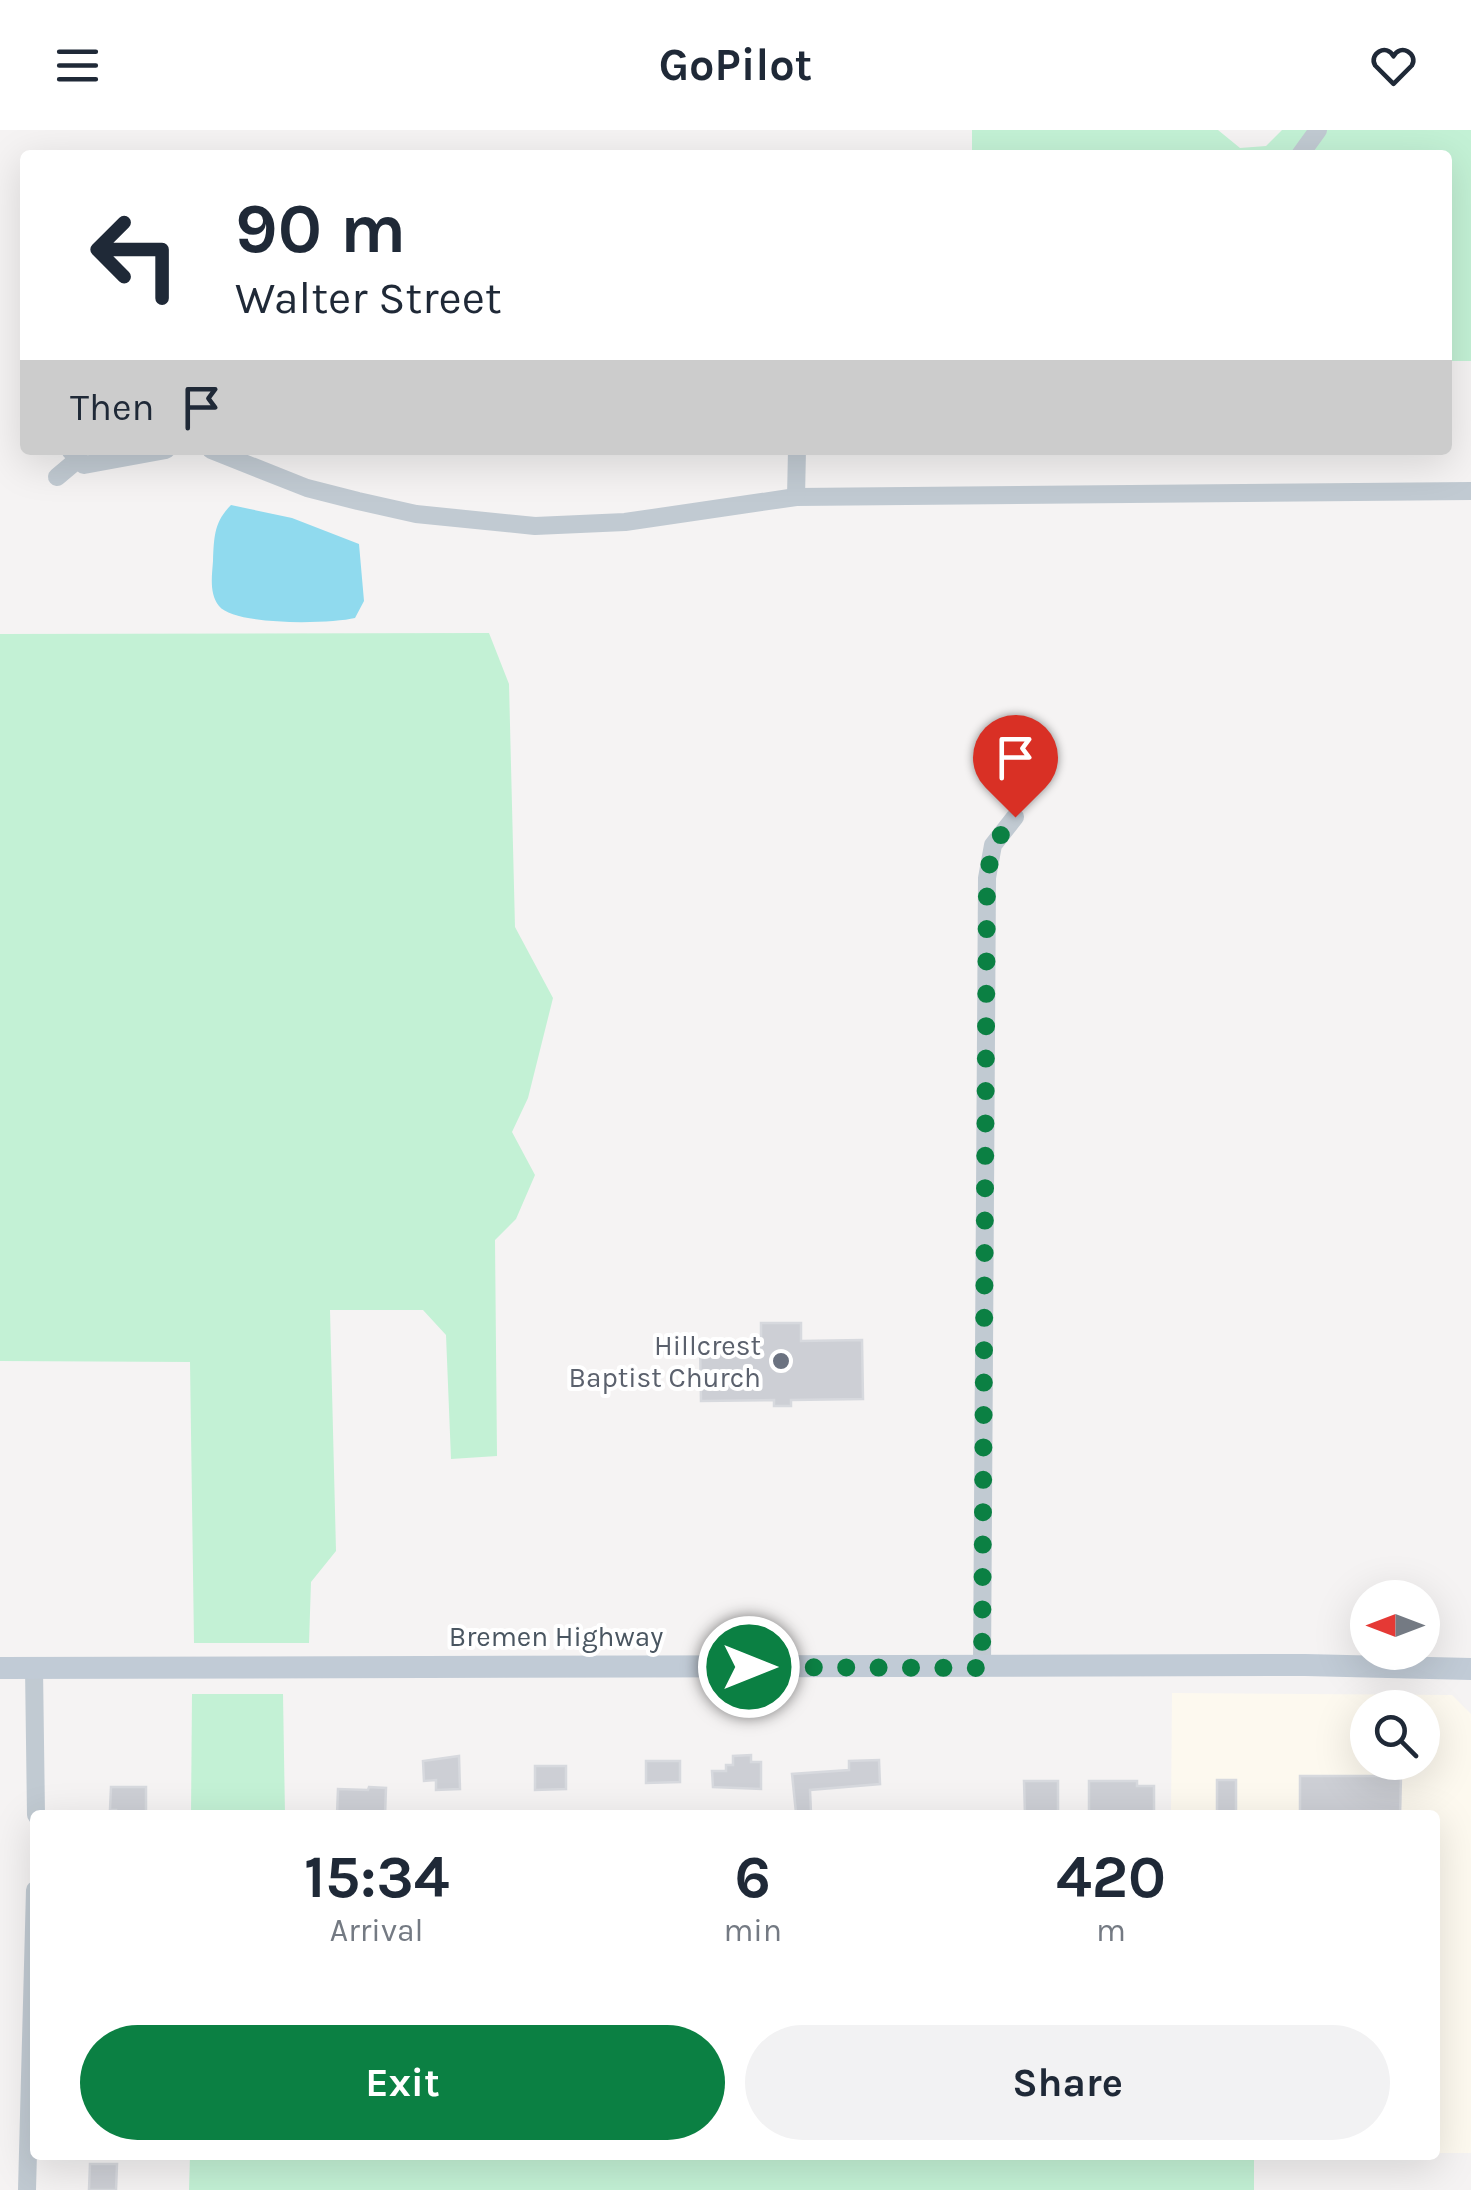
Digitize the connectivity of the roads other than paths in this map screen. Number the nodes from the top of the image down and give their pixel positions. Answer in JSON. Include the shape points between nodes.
{"nodes":[{"id":1,"x":141,"y":455,"type":"edge"},
{"id":2,"x":225,"y":455,"type":"edge"},
{"id":3,"x":797,"y":455,"type":"edge"},
{"id":4,"x":73,"y":456,"type":"edge"},
{"id":5,"x":58,"y":477,"type":"dead end"},
{"id":6,"x":1471,"y":492,"type":"edge"},
{"id":7,"x":796,"y":497,"type":"junction"},
{"id":8,"x":1015,"y":817,"type":"dead end"},
{"id":9,"x":0,"y":1668,"type":"edge"},
{"id":10,"x":34,"y":1668,"type":"junction"},
{"id":11,"x":982,"y":1668,"type":"junction"},
{"id":12,"x":1471,"y":1669,"type":"edge"},
{"id":13,"x":36,"y":1810,"type":"edge"},
{"id":14,"x":30,"y":2104,"type":"edge"},
{"id":15,"x":28,"y":2190,"type":"edge"}],
"edges":[{"from":1,"to":4,"type":"street","via":[[92,465]]},
{"from":2,"to":7,"type":"street","via":[[340,497],[482,523],[625,522]]},
{"from":3,"to":7,"type":"street"},
{"from":4,"to":5,"type":"street"},
{"from":6,"to":7,"type":"street"},
{"from":8,"to":11,"type":"street","via":[[993,845],[987,878]]},
{"from":9,"to":10,"type":"main road","name":"Bremen Highway"},
{"from":10,"to":11,"type":"main road","name":"Bremen Highway"},
{"from":10,"to":13,"type":"street"},
{"from":11,"to":12,"type":"main road","name":"Bremen Highway"},
{"from":14,"to":15,"type":"street"}]}
